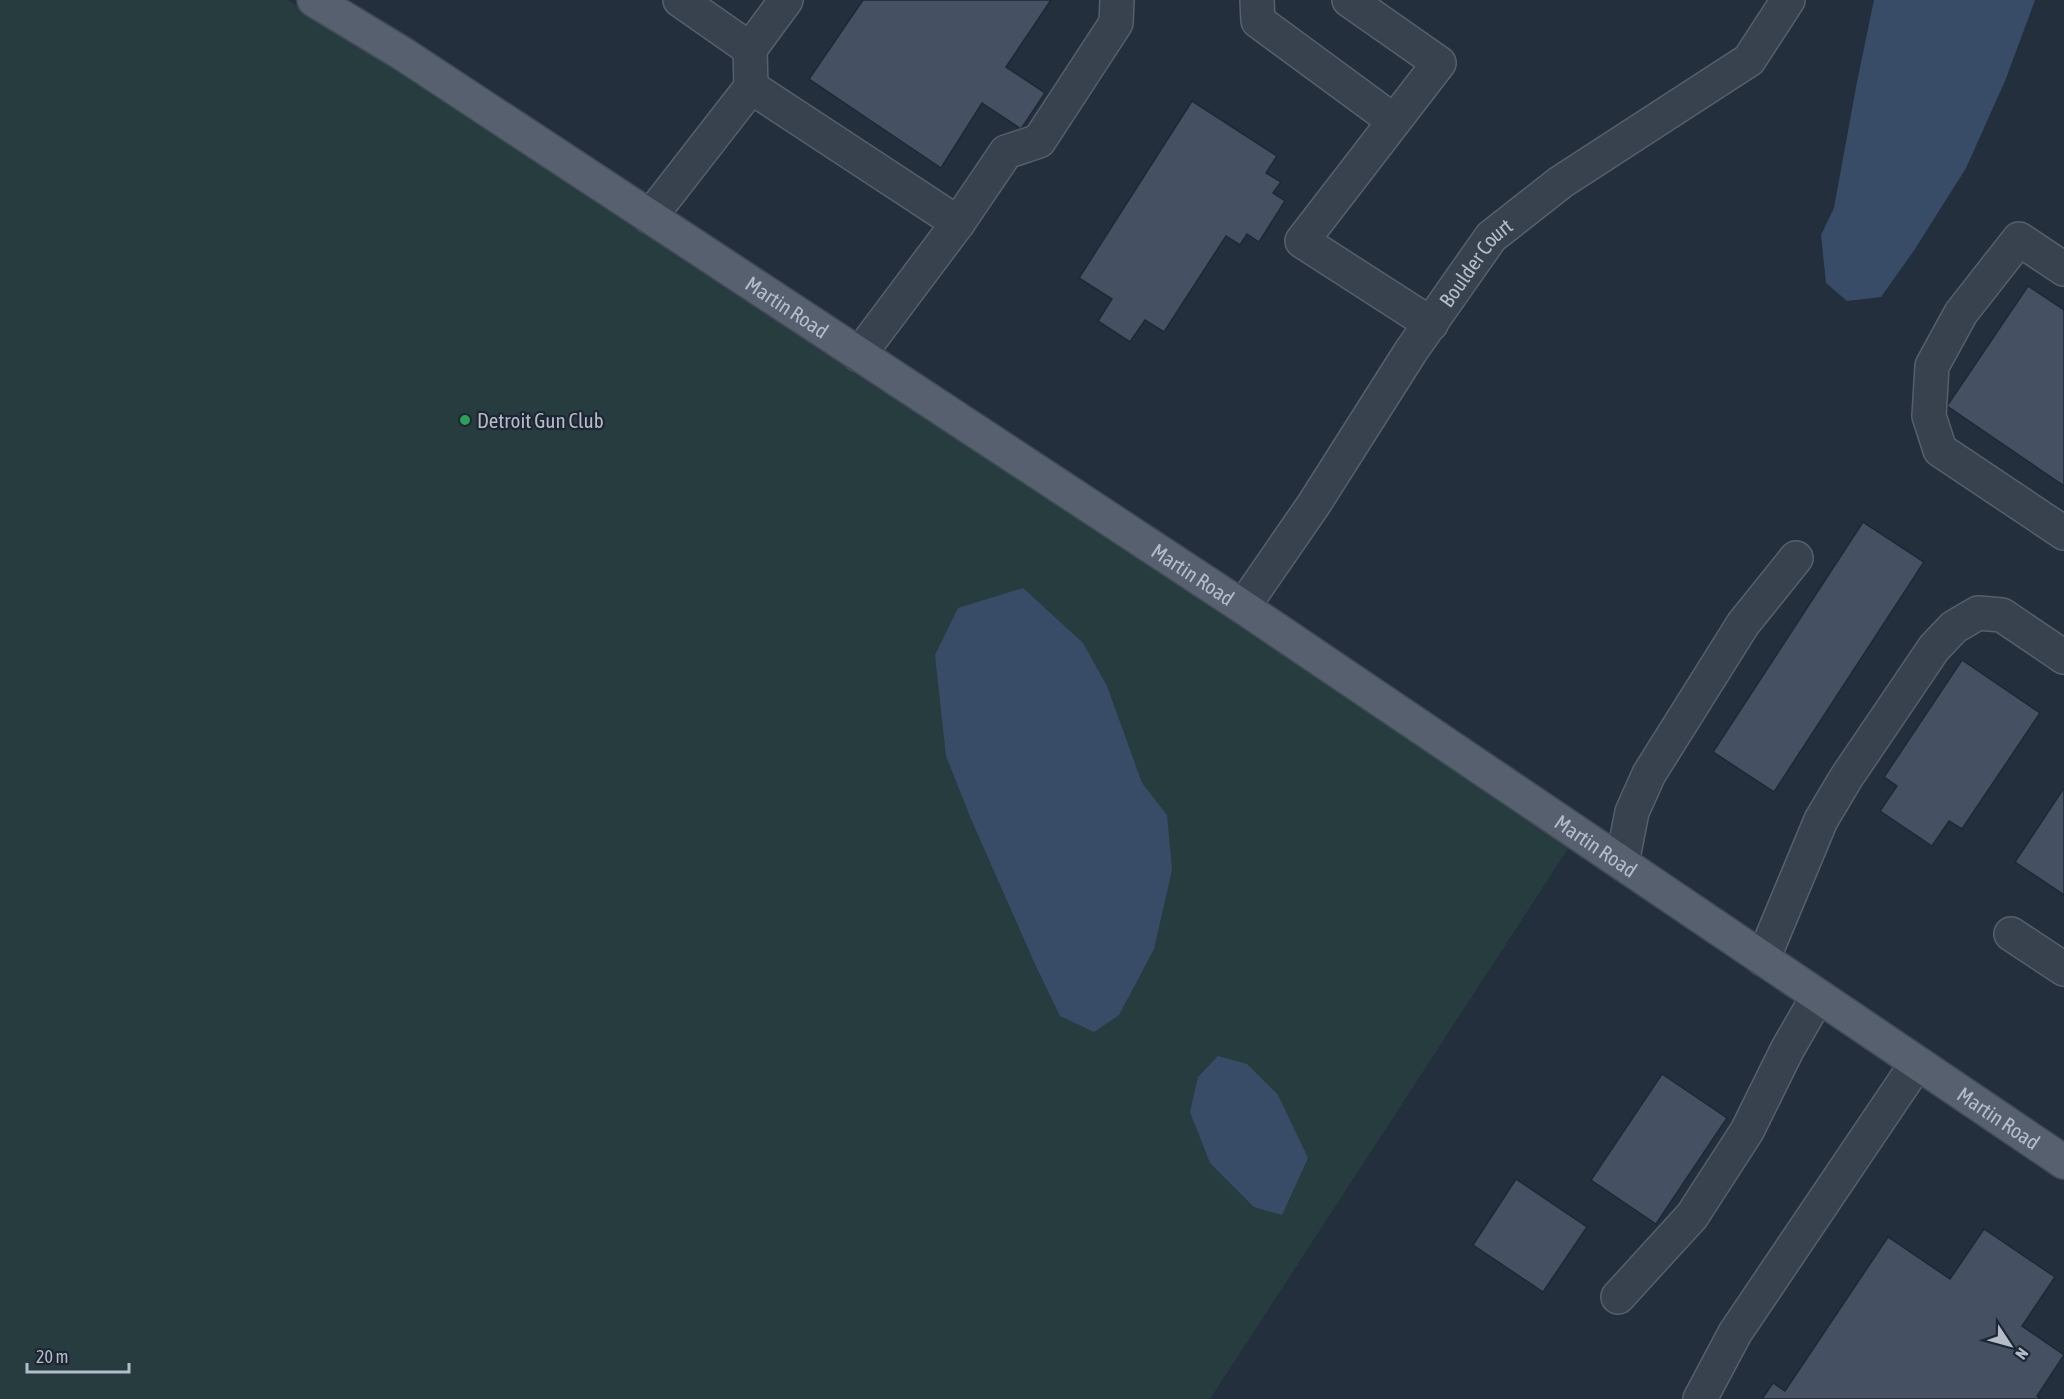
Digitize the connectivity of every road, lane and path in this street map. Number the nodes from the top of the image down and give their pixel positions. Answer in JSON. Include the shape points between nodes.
{"nodes":[{"id":1,"x":680,"y":0,"type":"edge"},
{"id":2,"x":786,"y":0,"type":"edge"},
{"id":3,"x":1117,"y":0,"type":"edge"},
{"id":4,"x":1257,"y":0,"type":"edge"},
{"id":5,"x":1349,"y":0,"type":"edge"},
{"id":6,"x":1788,"y":0,"type":"edge"},
{"id":7,"x":324,"y":3,"type":"edge"},
{"id":8,"x":750,"y":49,"type":"junction"},
{"id":9,"x":751,"y":87,"type":"junction"},
{"id":10,"x":1394,"y":121,"type":"junction"},
{"id":11,"x":650,"y":218,"type":"junction"},
{"id":12,"x":958,"y":223,"type":"junction"},
{"id":13,"x":2064,"y":269,"type":"edge"},
{"id":14,"x":1431,"y":324,"type":"junction"},
{"id":15,"x":859,"y":355,"type":"junction"},
{"id":16,"x":2064,"y":533,"type":"edge"},
{"id":17,"x":1796,"y":558,"type":"dead end"},
{"id":18,"x":1243,"y":607,"type":"junction"},
{"id":19,"x":2064,"y":657,"type":"edge"},
{"id":20,"x":1622,"y":863,"type":"junction"},
{"id":21,"x":2011,"y":934,"type":"dead end"},
{"id":22,"x":1763,"y":959,"type":"junction"},
{"id":23,"x":2064,"y":969,"type":"edge"},
{"id":24,"x":1818,"y":996,"type":"junction"},
{"id":25,"x":1917,"y":1063,"type":"junction"},
{"id":26,"x":2064,"y":1162,"type":"edge"},
{"id":27,"x":1618,"y":1297,"type":"dead end"},
{"id":28,"x":1700,"y":1399,"type":"edge"}],
"edges":[{"from":1,"to":8,"type":"street"},
{"from":2,"to":8,"type":"street"},
{"from":3,"to":12,"type":"street","via":[[1116,24],[1039,141],[1006,152]]},
{"from":4,"to":10,"type":"street","via":[[1258,21]]},
{"from":5,"to":10,"type":"street","via":[[1439,63]]},
{"from":6,"to":14,"type":"street","name":"Boulder Court","via":[[1749,60],[1561,182],[1491,237]]},
{"from":7,"to":11,"type":"main road","name":"Martin Road"},
{"from":8,"to":9,"type":"street"},
{"from":9,"to":11,"type":"street"},
{"from":9,"to":12,"type":"street"},
{"from":10,"to":14,"type":"street","via":[[1302,241]]},
{"from":11,"to":15,"type":"main road","name":"Martin Road"},
{"from":12,"to":15,"type":"street"},
{"from":13,"to":16,"type":"street","via":[[2019,238],[1961,313],[1932,366],[1929,416],[1940,450]]},
{"from":14,"to":18,"type":"street","name":"Boulder Court"},
{"from":15,"to":18,"type":"main road","name":"Martin Road"},
{"from":17,"to":20,"type":"street","via":[[1743,624],[1648,774],[1632,812]]},
{"from":18,"to":20,"type":"main road","name":"Martin Road"},
{"from":19,"to":22,"type":"street","via":[[2002,615],[1978,612],[1954,627],[1934,648],[1821,820]]},
{"from":20,"to":22,"type":"main road","name":"Martin Road"},
{"from":21,"to":23,"type":"street"},
{"from":22,"to":24,"type":"main road","name":"Martin Road"},
{"from":24,"to":25,"type":"main road","name":"Martin Road"},
{"from":24,"to":27,"type":"street","via":[[1747,1131],[1692,1216]]},
{"from":25,"to":26,"type":"main road","name":"Martin Road"},
{"from":25,"to":28,"type":"street","via":[[1735,1333]]}]}
